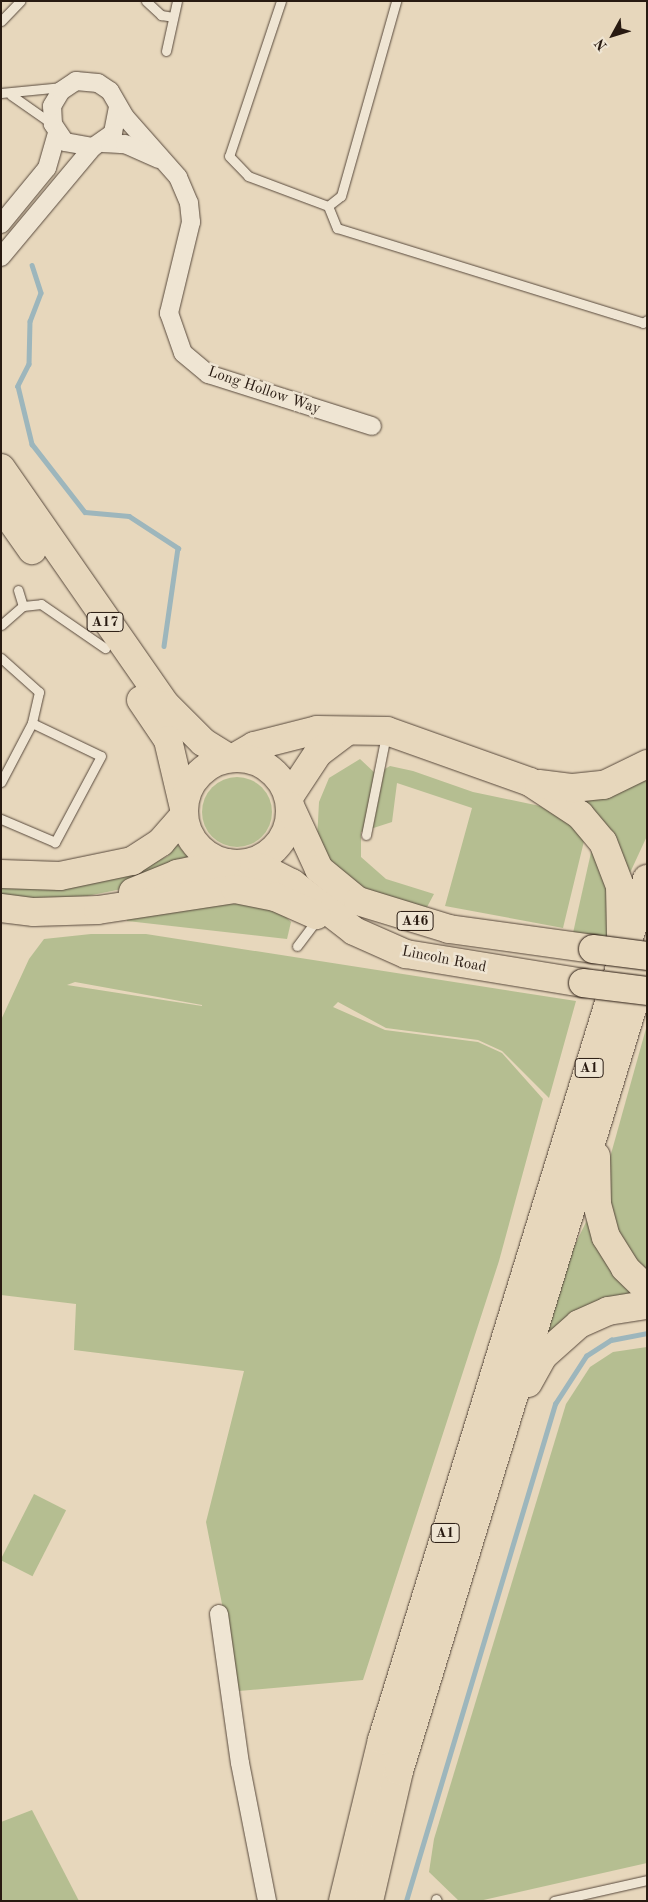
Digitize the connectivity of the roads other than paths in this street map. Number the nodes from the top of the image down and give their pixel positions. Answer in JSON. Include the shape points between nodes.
{"nodes":[{"id":1,"x":20,"y":1,"type":"edge"},
{"id":2,"x":146,"y":1,"type":"edge"},
{"id":3,"x":177,"y":1,"type":"edge"},
{"id":4,"x":281,"y":1,"type":"edge"},
{"id":5,"x":396,"y":1,"type":"edge"},
{"id":6,"x":173,"y":17,"type":"junction"},
{"id":7,"x":1,"y":21,"type":"edge"},
{"id":8,"x":166,"y":51,"type":"dead end"},
{"id":9,"x":68,"y":85,"type":"junction"},
{"id":10,"x":6,"y":94,"type":"edge"},
{"id":11,"x":118,"y":107,"type":"junction"},
{"id":12,"x":55,"y":128,"type":"junction"},
{"id":13,"x":98,"y":145,"type":"junction"},
{"id":14,"x":166,"y":163,"type":"junction"},
{"id":15,"x":328,"y":206,"type":"junction"},
{"id":16,"x":1,"y":224,"type":"edge"},
{"id":17,"x":1,"y":257,"type":"edge"},
{"id":18,"x":647,"y":320,"type":"edge"},
{"id":19,"x":372,"y":426,"type":"dead end"},
{"id":20,"x":1,"y":468,"type":"edge"},
{"id":21,"x":1,"y":506,"type":"edge"},
{"id":22,"x":18,"y":590,"type":"dead end"},
{"id":23,"x":23,"y":606,"type":"junction"},
{"id":24,"x":1,"y":625,"type":"edge"},
{"id":25,"x":105,"y":648,"type":"junction"},
{"id":26,"x":2,"y":661,"type":"edge"},
{"id":27,"x":32,"y":723,"type":"junction"},
{"id":28,"x":387,"y":731,"type":"junction"},
{"id":29,"x":345,"y":733,"type":"junction"},
{"id":30,"x":232,"y":758,"type":"junction"},
{"id":31,"x":647,"y":764,"type":"edge"},
{"id":32,"x":1,"y":782,"type":"edge"},
{"id":33,"x":530,"y":782,"type":"junction"},
{"id":34,"x":290,"y":802,"type":"junction"},
{"id":35,"x":184,"y":812,"type":"junction"},
{"id":36,"x":1,"y":819,"type":"edge"},
{"id":37,"x":366,"y":835,"type":"dead end"},
{"id":38,"x":230,"y":863,"type":"junction"},
{"id":39,"x":1,"y":874,"type":"edge"},
{"id":40,"x":647,"y":879,"type":"edge"},
{"id":41,"x":1,"y":908,"type":"edge"},
{"id":42,"x":66,"y":911,"type":"junction"},
{"id":43,"x":318,"y":916,"type":"junction"},
{"id":44,"x":354,"y":931,"type":"junction"},
{"id":45,"x":297,"y":946,"type":"dead end"},
{"id":46,"x":647,"y":956,"type":"edge"},
{"id":47,"x":647,"y":960,"type":"edge"},
{"id":48,"x":620,"y":966,"type":"junction"},
{"id":49,"x":647,"y":991,"type":"edge"},
{"id":50,"x":596,"y":1129,"type":"junction"},
{"id":51,"x":647,"y":1289,"type":"edge"},
{"id":52,"x":647,"y":1305,"type":"edge"},
{"id":53,"x":498,"y":1444,"type":"junction"},
{"id":54,"x":219,"y":1614,"type":"dead end"},
{"id":55,"x":647,"y":1880,"type":"edge"},
{"id":56,"x":267,"y":1901,"type":"edge"},
{"id":57,"x":343,"y":1901,"type":"edge"},
{"id":58,"x":369,"y":1901,"type":"edge"},
{"id":59,"x":554,"y":1901,"type":"edge"}],
"edges":[{"from":1,"to":7,"type":"lane"},
{"from":2,"to":6,"type":"lane","via":[[161,15]]},
{"from":3,"to":6,"type":"lane"},
{"from":4,"to":15,"type":"lane","via":[[229,156],[248,176]]},
{"from":5,"to":15,"type":"lane","via":[[341,196]]},
{"from":6,"to":8,"type":"lane"},
{"from":9,"to":10,"type":"lane"},
{"from":9,"to":11,"type":"street","via":[[86,80],[98,83],[110,91]]},
{"from":9,"to":12,"type":"street","via":[[52,106]]},
{"from":10,"to":12,"type":"lane"},
{"from":11,"to":13,"type":"street","via":[[118,125]]},
{"from":11,"to":14,"type":"street","name":"Long Hollow Way"},
{"from":12,"to":13,"type":"street","via":[[71,145]]},
{"from":12,"to":16,"type":"street","via":[[47,168]]},
{"from":13,"to":14,"type":"street","name":"Long Hollow Way","via":[[125,144]]},
{"from":13,"to":17,"type":"street"},
{"from":14,"to":19,"type":"street","name":"Long Hollow Way","via":[[182,184],[190,212],[169,303],[170,324],[183,353],[213,376]]},
{"from":15,"to":18,"type":"lane","via":[[337,228],[643,323]]},
{"from":20,"to":30,"type":"highway","number":"A17","via":[[166,705],[203,742]]},
{"from":21,"to":25,"type":"highway","number":"A17"},
{"from":22,"to":23,"type":"lane"},
{"from":23,"to":24,"type":"lane"},
{"from":23,"to":25,"type":"lane","via":[[49,606]]},
{"from":25,"to":35,"type":"highway","number":"A17","via":[[168,740]]},
{"from":26,"to":27,"type":"lane","via":[[39,692]]},
{"from":27,"to":32,"type":"lane"},
{"from":27,"to":36,"type":"lane","via":[[101,756],[55,842]]},
{"from":28,"to":29,"type":"highway"},
{"from":28,"to":33,"type":"highway"},
{"from":28,"to":37,"type":"lane"},
{"from":29,"to":30,"type":"highway","via":[[317,730],[254,746]]},
{"from":29,"to":34,"type":"highway","via":[[318,753]]},
{"from":30,"to":34,"type":"highway","via":[[270,769]]},
{"from":30,"to":35,"type":"highway","via":[[200,773]]},
{"from":31,"to":33,"type":"highway","via":[[618,781],[588,788]]},
{"from":33,"to":48,"type":"highway","via":[[580,815],[611,856],[621,900]]},
{"from":34,"to":38,"type":"highway","via":[[287,829],[275,848],[256,860]]},
{"from":34,"to":46,"type":"highway","name":"Lincoln Road","number":"A46","bridge":true,"via":[[319,870],[358,901],[449,929]]},
{"from":35,"to":38,"type":"highway","via":[[200,848]]},
{"from":35,"to":39,"type":"highway","via":[[161,842],[132,861],[60,876]]},
{"from":38,"to":42,"type":"highway","number":"A46"},
{"from":38,"to":44,"type":"highway","name":"Lincoln Road","number":"A46","via":[[262,868],[292,882]]},
{"from":40,"to":48,"type":"highway","number":"A1"},
{"from":41,"to":42,"type":"highway","number":"A46"},
{"from":42,"to":43,"type":"highway","number":"A46","via":[[235,889],[275,897]]},
{"from":43,"to":44,"type":"highway","number":"A46"},
{"from":43,"to":45,"type":"lane"},
{"from":44,"to":49,"type":"highway","name":"Lincoln Road","number":"A46","bridge":true,"via":[[422,959]]},
{"from":47,"to":50,"type":"highway","number":"A1"},
{"from":48,"to":57,"type":"highway","number":"A1","via":[[382,1740]]},
{"from":50,"to":51,"type":"highway","via":[[600,1221],[615,1253]]},
{"from":50,"to":53,"type":"highway","number":"A1"},
{"from":52,"to":53,"type":"highway","via":[[594,1316],[554,1343],[533,1372]]},
{"from":53,"to":58,"type":"highway","number":"A1","via":[[399,1772]]},
{"from":54,"to":56,"type":"street","via":[[240,1763]]},
{"from":55,"to":59,"type":"lane"}]}
